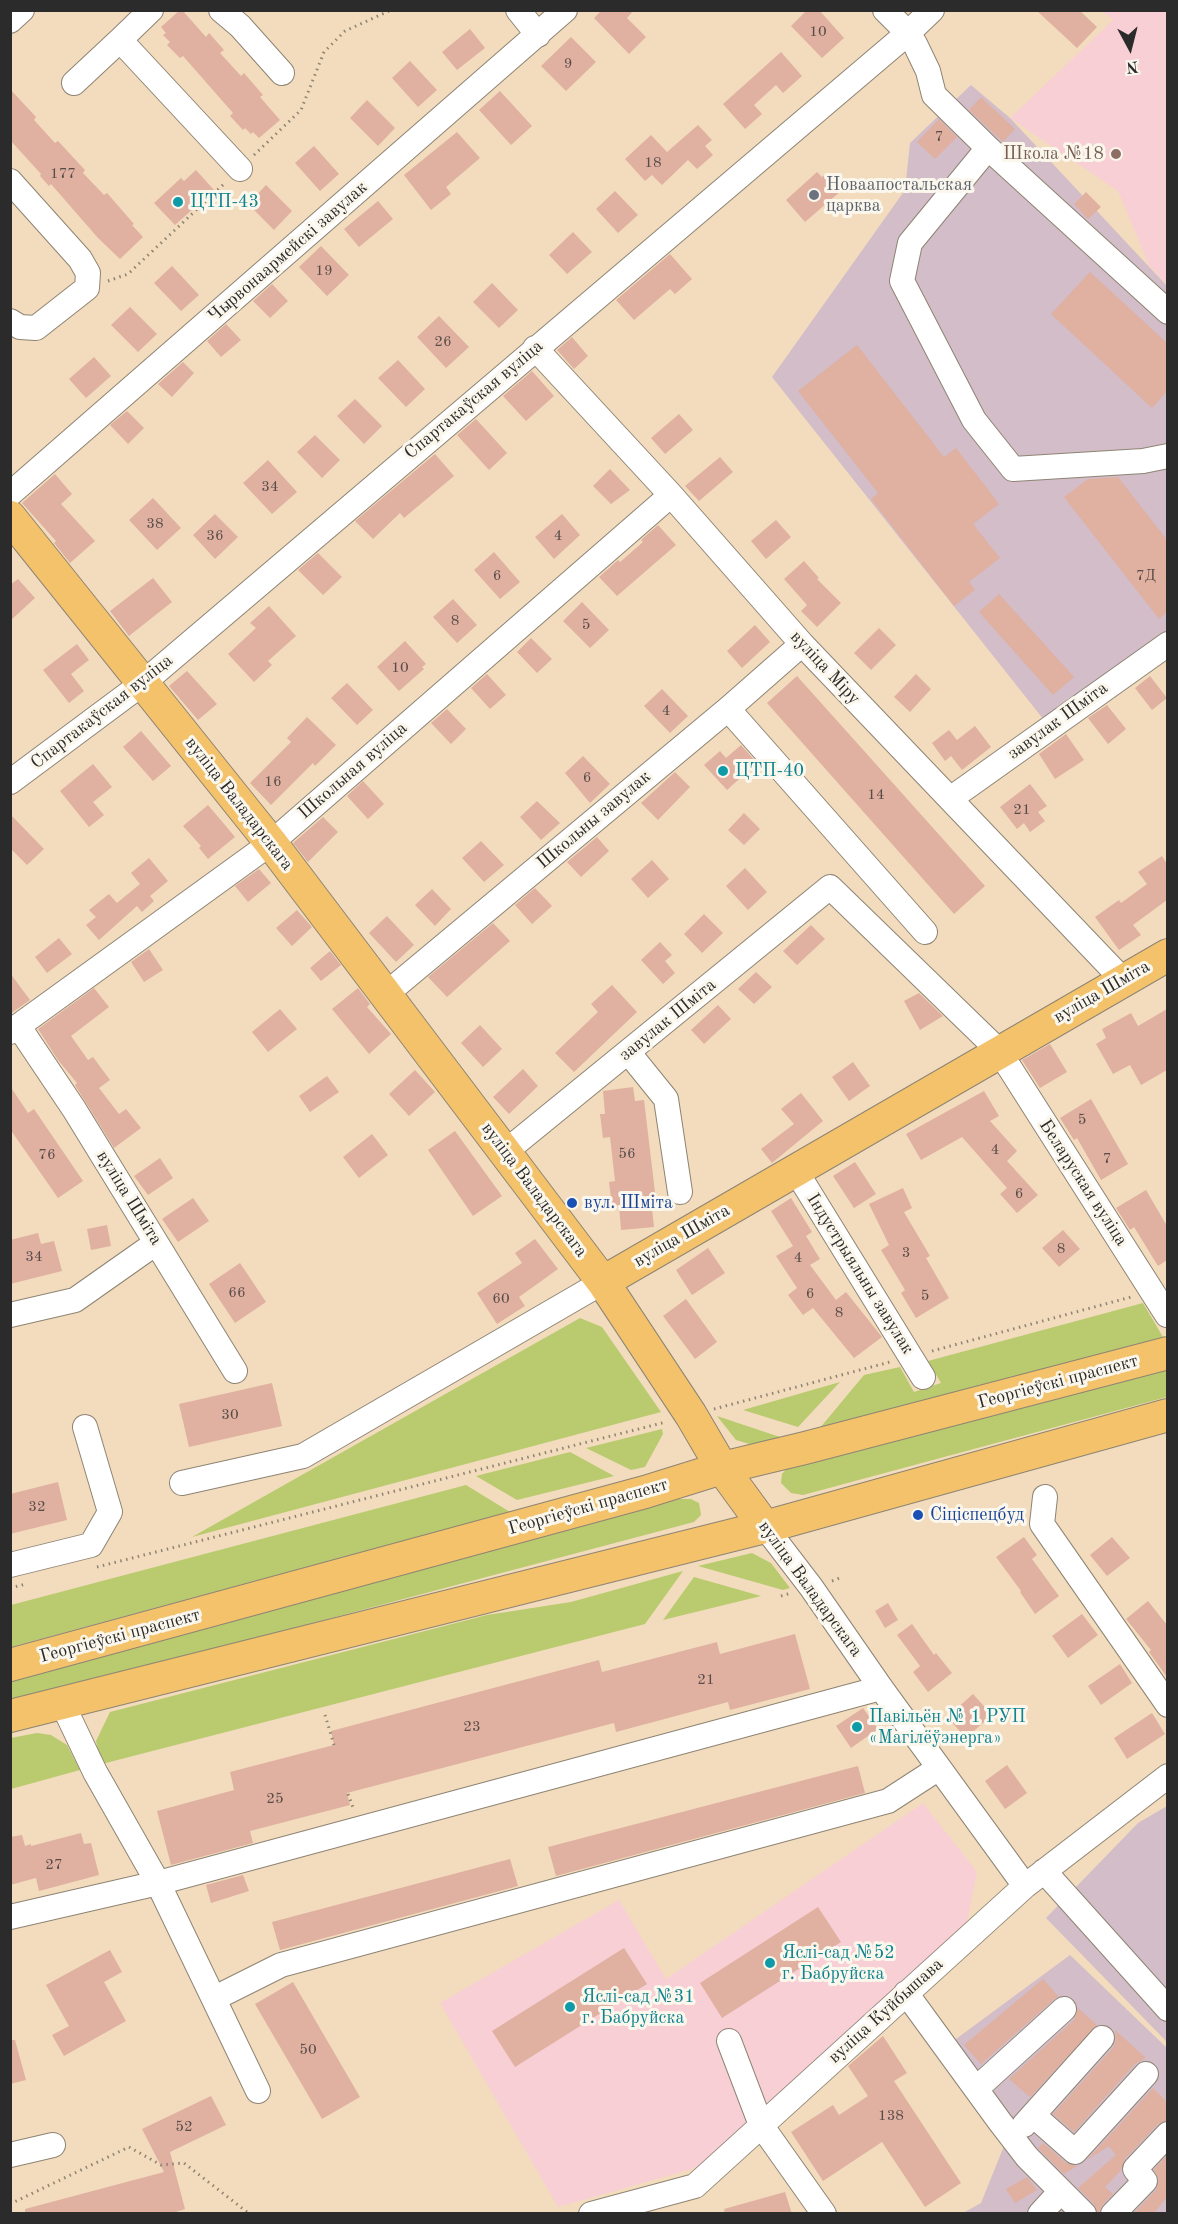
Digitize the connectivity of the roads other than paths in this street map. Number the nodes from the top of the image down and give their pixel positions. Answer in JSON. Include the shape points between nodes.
{"nodes":[{"id":1,"x":22,"y":10,"type":"edge"},
{"id":2,"x":151,"y":10,"type":"edge"},
{"id":3,"x":221,"y":10,"type":"edge"},
{"id":4,"x":518,"y":10,"type":"edge"},
{"id":5,"x":565,"y":10,"type":"edge"},
{"id":6,"x":885,"y":10,"type":"edge"},
{"id":7,"x":932,"y":10,"type":"edge"},
{"id":8,"x":10,"y":21,"type":"edge"},
{"id":9,"x":908,"y":33,"type":"junction"},
{"id":10,"x":538,"y":35,"type":"junction"},
{"id":11,"x":120,"y":40,"type":"junction"},
{"id":12,"x":282,"y":73,"type":"dead end"},
{"id":13,"x":74,"y":83,"type":"dead end"},
{"id":14,"x":988,"y":148,"type":"junction"},
{"id":15,"x":240,"y":169,"type":"dead end"},
{"id":16,"x":10,"y":181,"type":"edge"},
{"id":17,"x":1167,"y":312,"type":"edge"},
{"id":18,"x":10,"y":321,"type":"edge"},
{"id":19,"x":535,"y":348,"type":"junction"},
{"id":20,"x":1167,"y":456,"type":"edge"},
{"id":21,"x":10,"y":494,"type":"edge"},
{"id":22,"x":671,"y":495,"type":"junction"},
{"id":23,"x":10,"y":518,"type":"edge"},
{"id":24,"x":802,"y":644,"type":"junction"},
{"id":25,"x":1167,"y":644,"type":"edge"},
{"id":26,"x":143,"y":683,"type":"junction"},
{"id":27,"x":728,"y":709,"type":"junction"},
{"id":28,"x":10,"y":782,"type":"edge"},
{"id":29,"x":950,"y":799,"type":"junction"},
{"id":30,"x":271,"y":843,"type":"junction"},
{"id":31,"x":830,"y":887,"type":"joint"},
{"id":32,"x":926,"y":932,"type":"dead end"},
{"id":33,"x":1167,"y":955,"type":"edge"},
{"id":34,"x":1123,"y":980,"type":"junction"},
{"id":35,"x":386,"y":994,"type":"junction"},
{"id":36,"x":15,"y":1029,"type":"edge"},
{"id":37,"x":999,"y":1051,"type":"junction"},
{"id":38,"x":628,"y":1052,"type":"junction"},
{"id":39,"x":505,"y":1152,"type":"junction"},
{"id":40,"x":796,"y":1171,"type":"junction"},
{"id":41,"x":680,"y":1192,"type":"dead end"},
{"id":42,"x":156,"y":1243,"type":"junction"},
{"id":43,"x":603,"y":1282,"type":"junction"},
{"id":44,"x":10,"y":1315,"type":"edge"},
{"id":45,"x":1167,"y":1315,"type":"edge"},
{"id":46,"x":1167,"y":1353,"type":"edge"},
{"id":47,"x":235,"y":1371,"type":"dead end"},
{"id":48,"x":923,"y":1377,"type":"dead end"},
{"id":49,"x":1167,"y":1416,"type":"edge"},
{"id":50,"x":85,"y":1427,"type":"dead end"},
{"id":51,"x":722,"y":1468,"type":"junction"},
{"id":52,"x":183,"y":1483,"type":"dead end"},
{"id":53,"x":1045,"y":1497,"type":"dead end"},
{"id":54,"x":765,"y":1527,"type":"junction"},
{"id":55,"x":10,"y":1565,"type":"edge"},
{"id":56,"x":10,"y":1665,"type":"edge"},
{"id":57,"x":881,"y":1688,"type":"junction"},
{"id":58,"x":62,"y":1703,"type":"junction"},
{"id":59,"x":1167,"y":1705,"type":"edge"},
{"id":60,"x":10,"y":1716,"type":"edge"},
{"id":61,"x":939,"y":1768,"type":"junction"},
{"id":62,"x":1167,"y":1776,"type":"edge"},
{"id":63,"x":1044,"y":1871,"type":"junction"},
{"id":64,"x":158,"y":1883,"type":"junction"},
{"id":65,"x":1025,"y":1886,"type":"junction"},
{"id":66,"x":10,"y":1917,"type":"edge"},
{"id":67,"x":906,"y":1993,"type":"junction"},
{"id":68,"x":215,"y":1998,"type":"junction"},
{"id":69,"x":1064,"y":2009,"type":"dead end"},
{"id":70,"x":1167,"y":2009,"type":"edge"},
{"id":71,"x":1102,"y":2038,"type":"dead end"},
{"id":72,"x":729,"y":2041,"type":"dead end"},
{"id":73,"x":1146,"y":2074,"type":"dead end"},
{"id":74,"x":976,"y":2089,"type":"junction"},
{"id":75,"x":258,"y":2091,"type":"dead end"},
{"id":76,"x":1033,"y":2115,"type":"junction"},
{"id":77,"x":761,"y":2125,"type":"junction"},
{"id":78,"x":1167,"y":2134,"type":"edge"},
{"id":79,"x":1012,"y":2138,"type":"junction"},
{"id":80,"x":53,"y":2145,"type":"dead end"},
{"id":81,"x":10,"y":2155,"type":"edge"},
{"id":82,"x":1061,"y":2191,"type":"junction"},
{"id":83,"x":822,"y":2213,"type":"edge"},
{"id":84,"x":591,"y":2214,"type":"edge"},
{"id":85,"x":1040,"y":2214,"type":"edge"},
{"id":86,"x":1084,"y":2214,"type":"edge"},
{"id":87,"x":1113,"y":2214,"type":"edge"}],
"edges":[{"from":1,"to":8,"type":"street"},
{"from":2,"to":11,"type":"street"},
{"from":3,"to":12,"type":"street"},
{"from":4,"to":10,"type":"street"},
{"from":5,"to":10,"type":"street","name":"Чырвонаармейскі завулак"},
{"from":6,"to":9,"type":"street"},
{"from":7,"to":9,"type":"street","name":"Спартакаўская вуліца"},
{"from":9,"to":14,"type":"street","via":[[928,71],[934,95]]},
{"from":9,"to":19,"type":"street","name":"Спартакаўская вуліца"},
{"from":10,"to":21,"type":"street","name":"Чырвонаармейскі завулак"},
{"from":11,"to":13,"type":"street"},
{"from":11,"to":15,"type":"street"},
{"from":14,"to":17,"type":"street"},
{"from":14,"to":20,"type":"street","via":[[910,243],[902,281],[974,420],[1013,468],[1143,461]]},
{"from":16,"to":18,"type":"street","via":[[88,273],[87,288],[36,328],[20,327]]},
{"from":19,"to":22,"type":"street","name":"вуліца Міру"},
{"from":19,"to":26,"type":"street","name":"Спартакаўская вуліца"},
{"from":22,"to":24,"type":"street","name":"вуліца Міру"},
{"from":22,"to":30,"type":"street","name":"Школьная вуліца"},
{"from":23,"to":26,"type":"main road","name":"вуліца Валадарскага"},
{"from":24,"to":27,"type":"street","name":"Школьны завулак"},
{"from":24,"to":29,"type":"street","name":"вуліца Міру"},
{"from":25,"to":29,"type":"street","name":"завулак Шміта"},
{"from":26,"to":28,"type":"street","name":"Спартакаўская вуліца"},
{"from":26,"to":30,"type":"main road","name":"вуліца Валадарскага"},
{"from":27,"to":32,"type":"street"},
{"from":27,"to":35,"type":"street","name":"Школьны завулак"},
{"from":29,"to":34,"type":"street","name":"вуліца Міру"},
{"from":30,"to":35,"type":"main road","name":"вуліца Валадарскага"},
{"from":30,"to":36,"type":"street","name":"Школьная вуліца"},
{"from":31,"to":37,"type":"street","name":"Беларуская вуліца"},
{"from":31,"to":38,"type":"street","name":"завулак Шміта"},
{"from":33,"to":34,"type":"main road","name":"вуліца Шміта"},
{"from":34,"to":37,"type":"main road","name":"вуліца Шміта"},
{"from":35,"to":39,"type":"main road","name":"вуліца Валадарскага"},
{"from":36,"to":42,"type":"street","name":"вуліца Шміта","via":[[74,1108]]},
{"from":37,"to":40,"type":"main road","name":"вуліца Шміта"},
{"from":37,"to":45,"type":"street","name":"Беларуская вуліца"},
{"from":38,"to":39,"type":"street","name":"завулак Шміта"},
{"from":38,"to":41,"type":"street","via":[[666,1099]]},
{"from":39,"to":43,"type":"main road","name":"вуліца Валадарскага"},
{"from":40,"to":43,"type":"main road","name":"вуліца Шміта"},
{"from":40,"to":48,"type":"street","name":"Індустрыяльны завулак"},
{"from":42,"to":44,"type":"street","via":[[75,1300]]},
{"from":42,"to":47,"type":"street","name":"вуліца Шміта"},
{"from":43,"to":51,"type":"main road","name":"вуліца Валадарскага"},
{"from":43,"to":52,"type":"street","name":"вуліца Шміта","via":[[303,1456]]},
{"from":46,"to":51,"type":"main road","name":"Георгіеўскі праспект"},
{"from":49,"to":54,"type":"main road"},
{"from":50,"to":55,"type":"street","via":[[110,1512],[91,1545]]},
{"from":51,"to":54,"type":"main road","name":"вуліца Валадарскага"},
{"from":51,"to":56,"type":"main road","name":"Георгіеўскі праспект"},
{"from":53,"to":59,"type":"street","via":[[1042,1524]]},
{"from":54,"to":57,"type":"street","name":"вуліца Валадарскага"},
{"from":54,"to":58,"type":"main road"},
{"from":57,"to":61,"type":"street","name":"вуліца Валадарскага"},
{"from":57,"to":64,"type":"street"},
{"from":58,"to":60,"type":"main road"},
{"from":58,"to":64,"type":"street","via":[[95,1772]]},
{"from":61,"to":65,"type":"street","name":"вуліца Валадарскага"},
{"from":61,"to":68,"type":"street","via":[[888,1801],[281,1965]]},
{"from":62,"to":63,"type":"street","name":"вуліца Куйбышава"},
{"from":63,"to":65,"type":"street","name":"вуліца Куйбышава"},
{"from":63,"to":70,"type":"street"},
{"from":64,"to":66,"type":"street"},
{"from":64,"to":68,"type":"street"},
{"from":65,"to":67,"type":"street","name":"вуліца Куйбышава"},
{"from":67,"to":74,"type":"street"},
{"from":67,"to":77,"type":"street","name":"вуліца Куйбышава"},
{"from":68,"to":75,"type":"street"},
{"from":69,"to":74,"type":"street"},
{"from":71,"to":76,"type":"street"},
{"from":72,"to":77,"type":"street"},
{"from":73,"to":76,"type":"street","via":[[1075,2152]]},
{"from":74,"to":79,"type":"street"},
{"from":76,"to":79,"type":"street"},
{"from":77,"to":83,"type":"street"},
{"from":77,"to":84,"type":"street","name":"вуліца Куйбышава","via":[[695,2186]]},
{"from":78,"to":87,"type":"street","via":[[1135,2169],[1145,2181]]},
{"from":79,"to":82,"type":"street"},
{"from":80,"to":81,"type":"street"},
{"from":82,"to":85,"type":"street"},
{"from":82,"to":86,"type":"street"}]}
